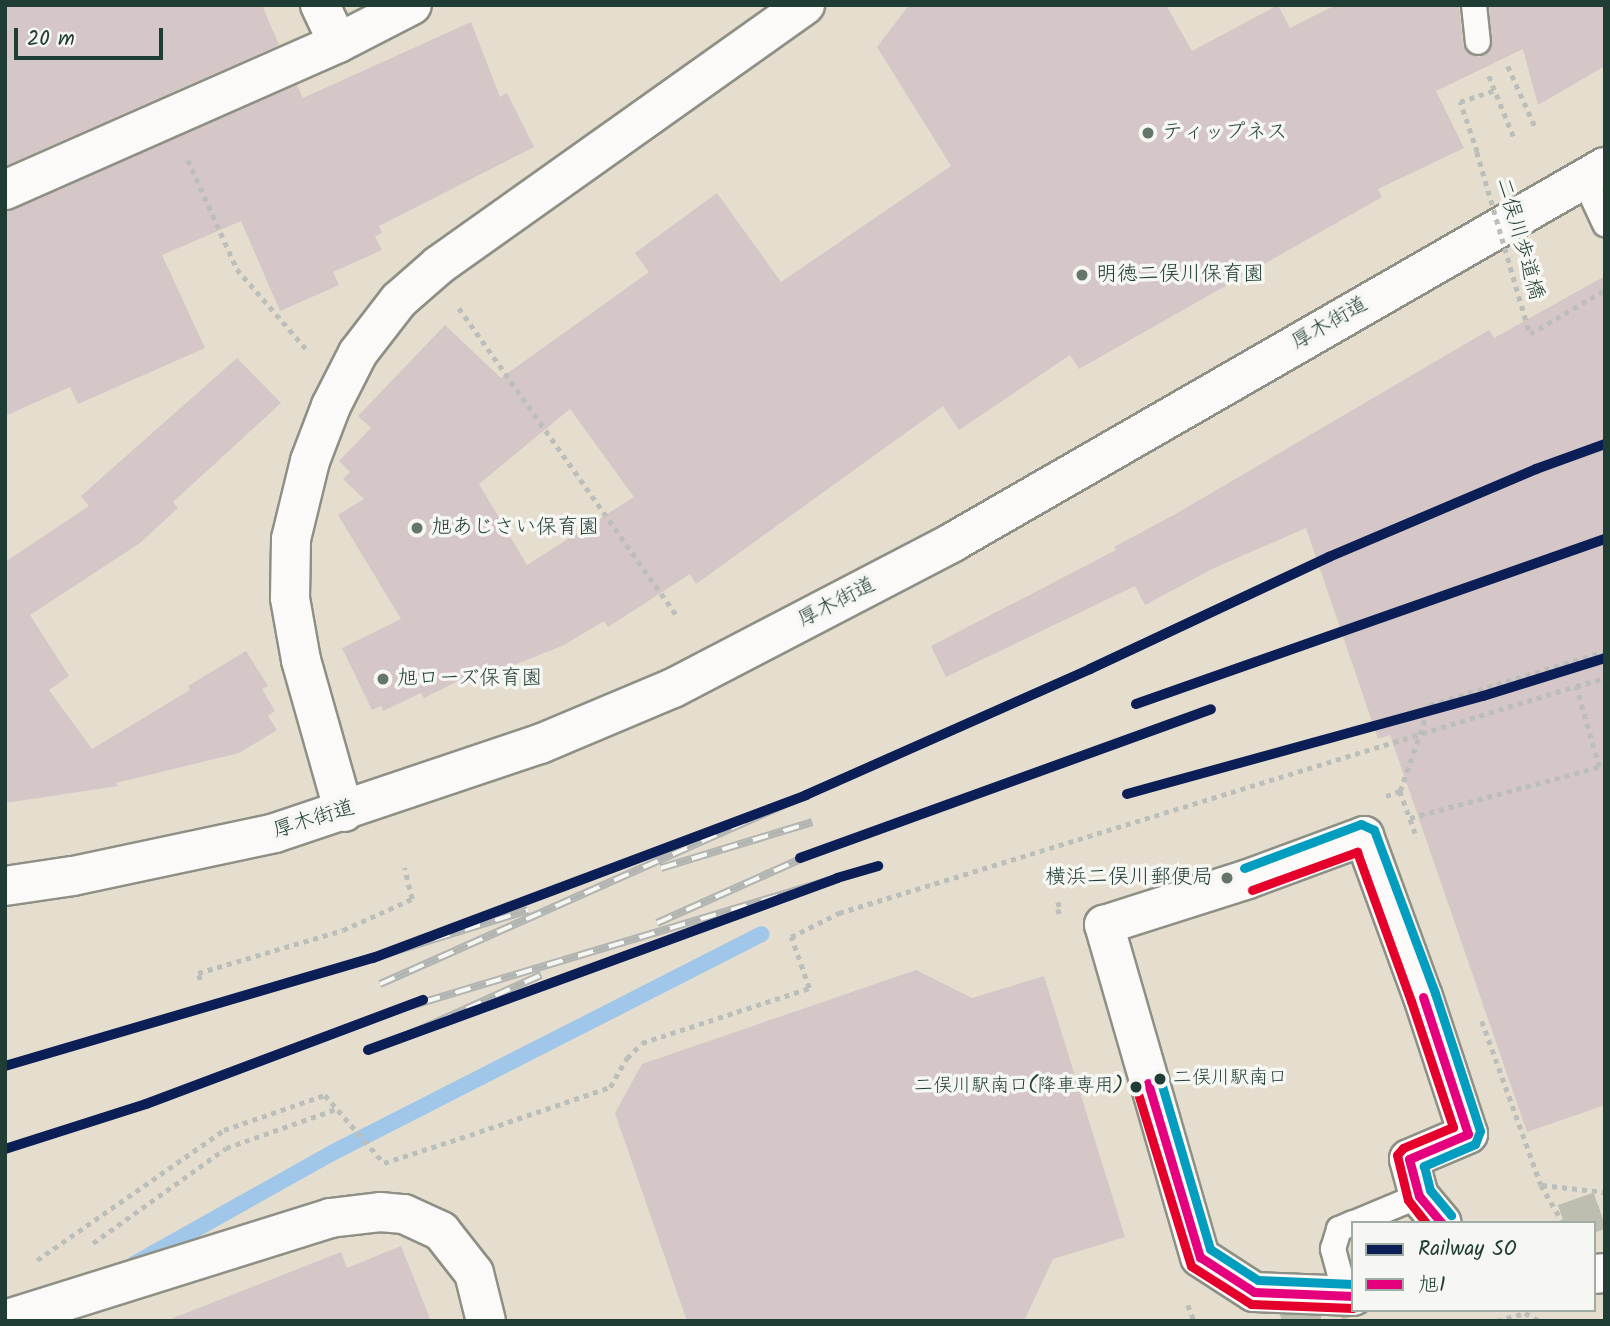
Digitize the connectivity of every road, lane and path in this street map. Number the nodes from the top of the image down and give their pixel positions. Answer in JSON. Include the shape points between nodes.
{"nodes":[{"id":1,"x":320,"y":5,"type":"edge"},
{"id":2,"x":412,"y":5,"type":"edge"},
{"id":3,"x":805,"y":5,"type":"edge"},
{"id":4,"x":1474,"y":5,"type":"edge"},
{"id":5,"x":1478,"y":42,"type":"dead end"},
{"id":6,"x":338,"y":43,"type":"junction"},
{"id":7,"x":1490,"y":79,"type":"dead end"},
{"id":8,"x":1494,"y":90,"type":"junction"},
{"id":9,"x":169,"y":118,"type":"junction"},
{"id":10,"x":1514,"y":138,"type":"dead end"},
{"id":11,"x":1594,"y":173,"type":"edge"},
{"id":12,"x":5,"y":190,"type":"edge"},
{"id":13,"x":1605,"y":224,"type":"edge"},
{"id":14,"x":1605,"y":290,"type":"edge"},
{"id":15,"x":451,"y":296,"type":"dead end"},
{"id":16,"x":312,"y":355,"type":"dead end"},
{"id":17,"x":676,"y":615,"type":"dead end"},
{"id":18,"x":1605,"y":651,"type":"edge"},
{"id":19,"x":1605,"y":678,"type":"edge"},
{"id":20,"x":1576,"y":686,"type":"junction"},
{"id":21,"x":1400,"y":791,"type":"junction"},
{"id":22,"x":1374,"y":800,"type":"dead end"},
{"id":23,"x":344,"y":812,"type":"junction"},
{"id":24,"x":1410,"y":818,"type":"junction"},
{"id":25,"x":1419,"y":844,"type":"dead end"},
{"id":26,"x":404,"y":868,"type":"dead end"},
{"id":27,"x":5,"y":886,"type":"edge"},
{"id":28,"x":1069,"y":901,"type":"dead end"},
{"id":29,"x":1060,"y":918,"type":"dead end"},
{"id":30,"x":200,"y":980,"type":"dead end"},
{"id":31,"x":1480,"y":1014,"type":"dead end"},
{"id":32,"x":336,"y":1109,"type":"junction"},
{"id":33,"x":1541,"y":1185,"type":"junction"},
{"id":34,"x":1605,"y":1192,"type":"edge"},
{"id":35,"x":1431,"y":1210,"type":"edge"},
{"id":36,"x":1365,"y":1221,"type":"edge"},
{"id":37,"x":1562,"y":1221,"type":"dead end"},
{"id":38,"x":1351,"y":1224,"type":"edge"},
{"id":39,"x":85,"y":1248,"type":"dead end"},
{"id":40,"x":28,"y":1266,"type":"dead end"},
{"id":41,"x":1349,"y":1297,"type":"edge"},
{"id":42,"x":1186,"y":1300,"type":"dead end"},
{"id":43,"x":5,"y":1320,"type":"edge"},
{"id":44,"x":486,"y":1321,"type":"edge"},
{"id":45,"x":1194,"y":1321,"type":"edge"},
{"id":46,"x":1497,"y":1321,"type":"edge"},
{"id":47,"x":1539,"y":1321,"type":"edge"}],
"edges":[{"from":1,"to":6,"type":"street"},
{"from":2,"to":6,"type":"street"},
{"from":3,"to":23,"type":"street","via":[[439,265],[399,300],[358,353],[310,461],[291,551],[290,598],[300,660]]},
{"from":4,"to":5,"type":"lane"},
{"from":6,"to":9,"type":"street"},
{"from":7,"to":8,"type":"path"},
{"from":8,"to":10,"type":"path"},
{"from":8,"to":14,"type":"path","name":"二俣川歩道橋","bridge":true,"via":[[1460,102],[1530,334]]},
{"from":9,"to":12,"type":"street"},
{"from":9,"to":16,"type":"path","via":[[237,269]]},
{"from":11,"to":13,"type":"lane"},
{"from":11,"to":23,"type":"street","name":"厚木街道","via":[[953,542],[673,688],[540,744]]},
{"from":15,"to":17,"type":"path"},
{"from":18,"to":21,"type":"path","bridge":true,"via":[[1430,705]]},
{"from":19,"to":20,"type":"path"},
{"from":20,"to":24,"type":"path","via":[[1599,767]]},
{"from":20,"to":32,"type":"path","via":[[839,913],[791,937],[810,988],[642,1043],[610,1087],[384,1163]]},
{"from":21,"to":22,"type":"path"},
{"from":21,"to":24,"type":"path"},
{"from":23,"to":27,"type":"street","name":"厚木街道","via":[[261,836]]},
{"from":24,"to":25,"type":"path"},
{"from":26,"to":30,"type":"path","via":[[412,899],[343,930],[198,972]]},
{"from":28,"to":29,"type":"path","via":[[1056,905]]},
{"from":31,"to":33,"type":"path"},
{"from":32,"to":39,"type":"path","via":[[226,1148]]},
{"from":32,"to":40,"type":"path","via":[[325,1095],[224,1130]]},
{"from":33,"to":34,"type":"path"},
{"from":33,"to":37,"type":"path"},
{"from":35,"to":36,"type":"lane"},
{"from":35,"to":41,"type":"street","via":[[1409,1159],[1468,1134],[1364,836],[1104,925],[1200,1257],[1254,1292]]},
{"from":38,"to":41,"type":"lane","via":[[1339,1229],[1333,1249]]},
{"from":42,"to":45,"type":"path"},
{"from":43,"to":44,"type":"street","via":[[330,1218],[380,1212],[404,1214],[441,1231],[474,1273]]},
{"from":46,"to":47,"type":"path","via":[[1525,1313]]}]}
